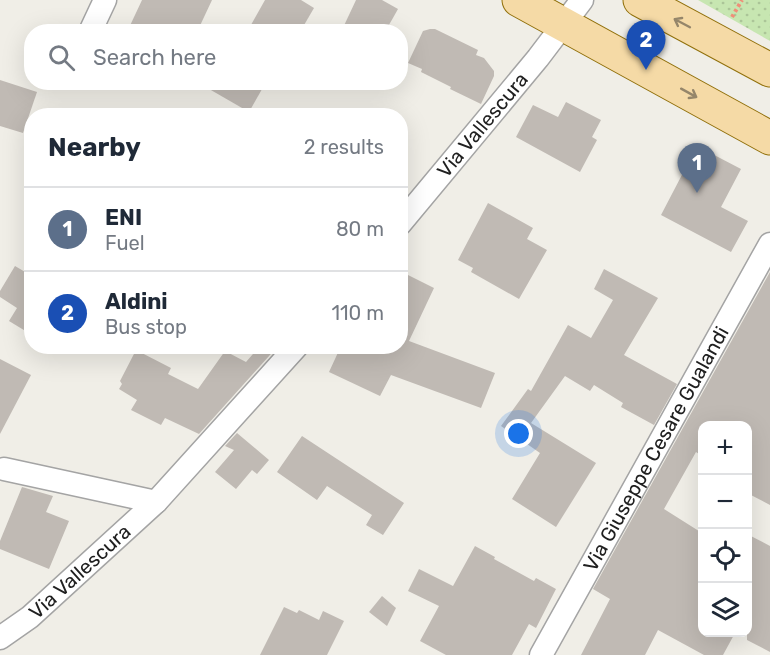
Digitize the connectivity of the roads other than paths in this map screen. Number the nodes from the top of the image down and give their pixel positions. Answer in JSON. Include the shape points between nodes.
{"nodes":[{"id":1,"x":105,"y":0,"type":"edge"},
{"id":2,"x":519,"y":0,"type":"edge"},
{"id":3,"x":639,"y":0,"type":"edge"},
{"id":4,"x":573,"y":12,"type":"edge"},
{"id":5,"x":94,"y":24,"type":"edge"},
{"id":6,"x":770,"y":70,"type":"edge"},
{"id":7,"x":770,"y":138,"type":"edge"},
{"id":8,"x":408,"y":214,"type":"edge"},
{"id":9,"x":770,"y":244,"type":"edge"},
{"id":10,"x":290,"y":354,"type":"edge"},
{"id":11,"x":4,"y":469,"type":"dead end"},
{"id":12,"x":156,"y":502,"type":"junction"},
{"id":13,"x":0,"y":638,"type":"edge"},
{"id":14,"x":541,"y":655,"type":"edge"}],
"edges":[{"from":1,"to":5,"type":"street"},
{"from":2,"to":4,"type":"main road"},
{"from":6,"to":3,"type":"main road","one_way":true},
{"from":4,"to":7,"type":"main road","one_way":true},
{"from":4,"to":8,"type":"street","name":"Via Vallescura"},
{"from":9,"to":14,"type":"street","name":"Via Giuseppe Cesare Gualandi"},
{"from":10,"to":12,"type":"street","name":"Via Vallescura"},
{"from":11,"to":12,"type":"street","name":"Via Vallescura"},
{"from":12,"to":13,"type":"street","name":"Via Vallescura","via":[[30,617]]}]}
